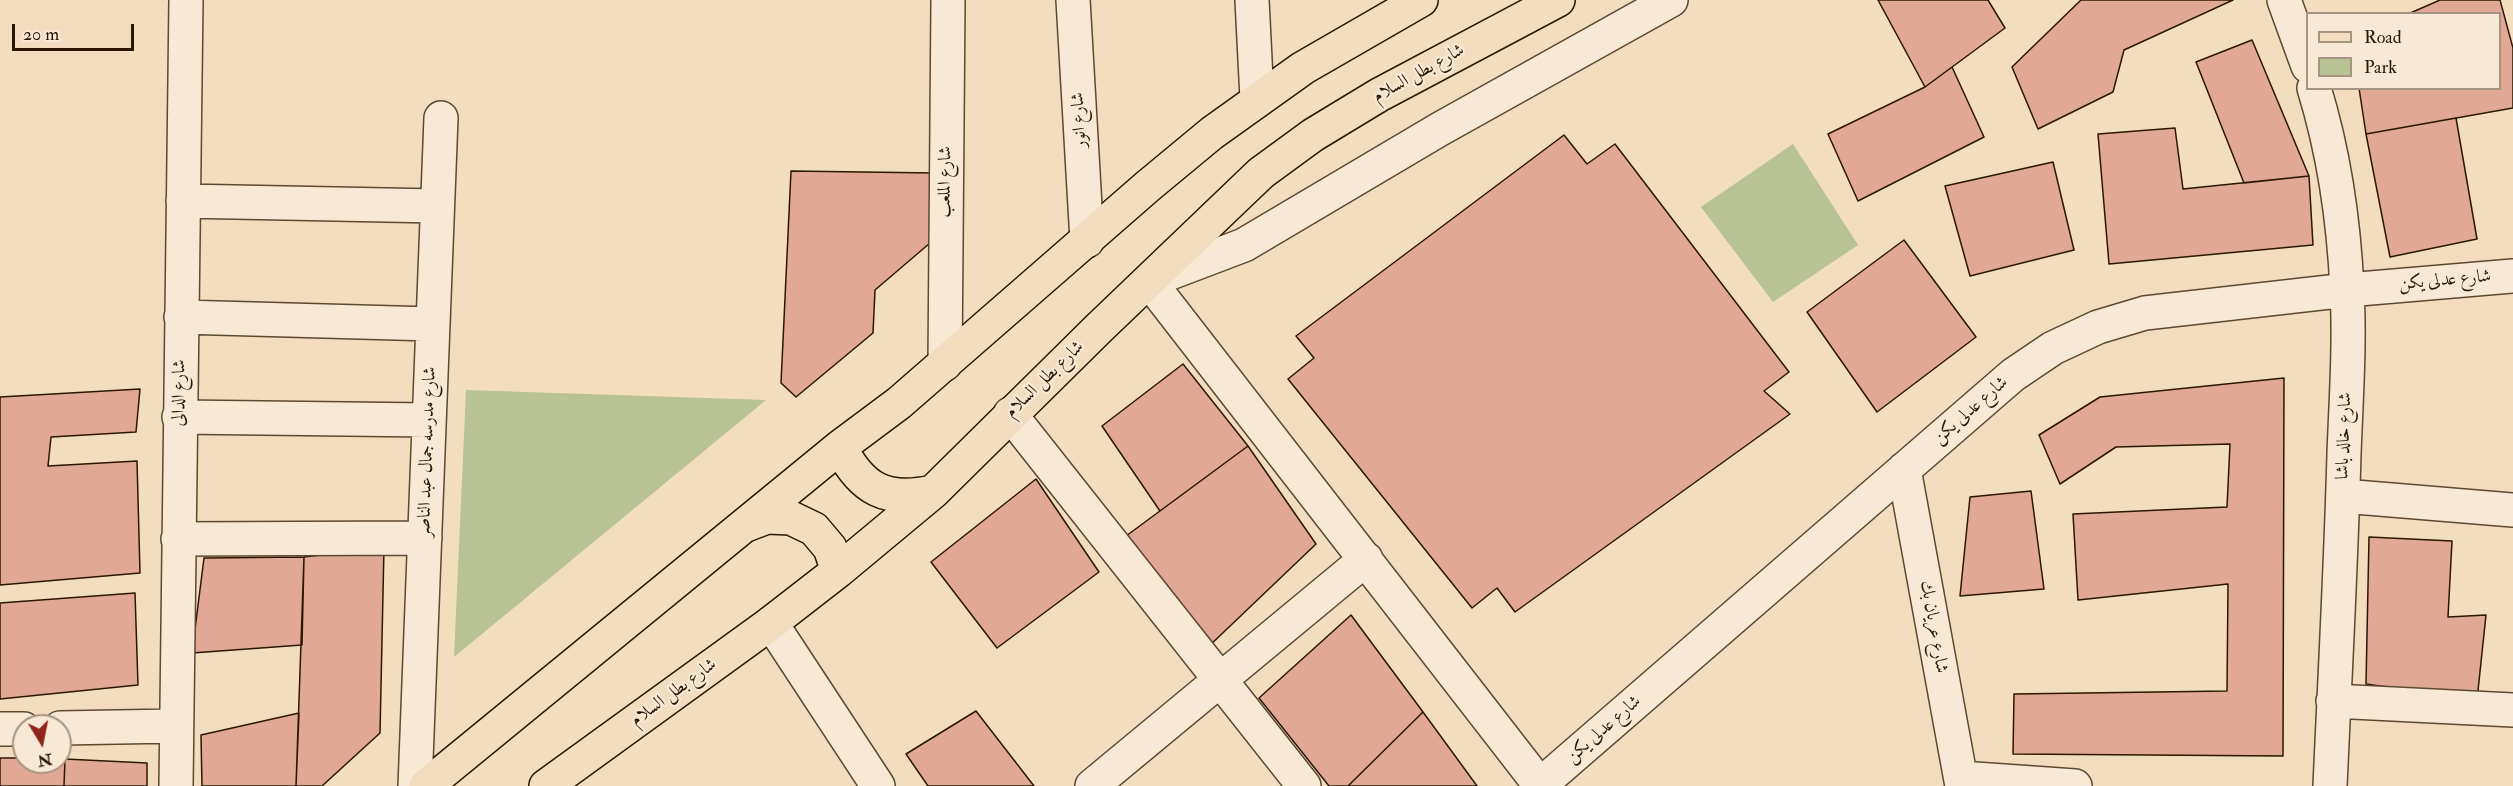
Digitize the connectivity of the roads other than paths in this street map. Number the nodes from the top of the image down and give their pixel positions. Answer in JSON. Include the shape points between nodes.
{"nodes":[{"id":1,"x":186,"y":0,"type":"edge"},
{"id":2,"x":948,"y":0,"type":"edge"},
{"id":3,"x":1073,"y":0,"type":"edge"},
{"id":4,"x":1252,"y":0,"type":"edge"},
{"id":5,"x":1421,"y":0,"type":"edge"},
{"id":6,"x":1558,"y":0,"type":"edge"},
{"id":7,"x":1671,"y":0,"type":"edge"},
{"id":8,"x":2284,"y":0,"type":"edge"},
{"id":9,"x":2306,"y":63,"type":"edge"},
{"id":10,"x":2314,"y":90,"type":"edge"},
{"id":11,"x":1257,"y":99,"type":"junction"},
{"id":12,"x":441,"y":118,"type":"dead end"},
{"id":13,"x":183,"y":201,"type":"junction"},
{"id":14,"x":437,"y":206,"type":"junction"},
{"id":15,"x":1087,"y":241,"type":"junction"},
{"id":16,"x":2513,"y":276,"type":"edge"},
{"id":17,"x":1149,"y":281,"type":"junction"},
{"id":18,"x":2347,"y":290,"type":"junction"},
{"id":19,"x":181,"y":316,"type":"junction"},
{"id":20,"x":432,"y":324,"type":"junction"},
{"id":21,"x":945,"y":364,"type":"junction"},
{"id":22,"x":1010,"y":414,"type":"junction"},
{"id":23,"x":180,"y":417,"type":"junction"},
{"id":24,"x":429,"y":420,"type":"junction"},
{"id":25,"x":840,"y":447,"type":"junction"},
{"id":26,"x":1904,"y":469,"type":"junction"},
{"id":27,"x":933,"y":492,"type":"junction"},
{"id":28,"x":2343,"y":496,"type":"junction"},
{"id":29,"x":2513,"y":510,"type":"edge"},
{"id":30,"x":744,"y":526,"type":"junction"},
{"id":31,"x":424,"y":538,"type":"junction"},
{"id":32,"x":178,"y":540,"type":"junction"},
{"id":33,"x":1366,"y":560,"type":"junction"},
{"id":34,"x":838,"y":571,"type":"junction"},
{"id":35,"x":771,"y":622,"type":"junction"},
{"id":36,"x":1220,"y":680,"type":"junction"},
{"id":37,"x":2333,"y":701,"type":"junction"},
{"id":38,"x":2513,"y":710,"type":"edge"},
{"id":39,"x":175,"y":726,"type":"junction"},
{"id":40,"x":72,"y":728,"type":"edge"},
{"id":41,"x":1962,"y":782,"type":"edge"},
{"id":42,"x":1540,"y":785,"type":"edge"},
{"id":43,"x":176,"y":786,"type":"edge"},
{"id":44,"x":415,"y":786,"type":"edge"},
{"id":45,"x":426,"y":786,"type":"edge"},
{"id":46,"x":546,"y":786,"type":"edge"},
{"id":47,"x":878,"y":786,"type":"edge"},
{"id":48,"x":1092,"y":786,"type":"edge"},
{"id":49,"x":1304,"y":786,"type":"edge"},
{"id":50,"x":2075,"y":786,"type":"edge"},
{"id":51,"x":2330,"y":786,"type":"edge"}],
"edges":[{"from":1,"to":13,"type":"street","name":"شارع الدالى"},
{"from":2,"to":21,"type":"street","name":"شارع الملعب"},
{"from":3,"to":15,"type":"street","name":"شارع انور"},
{"from":4,"to":11,"type":"street"},
{"from":5,"to":11,"type":"main road"},
{"from":6,"to":17,"type":"main road","name":"شارع بطل السلام","via":[[1379,95],[1313,135],[1262,172]]},
{"from":7,"to":17,"type":"street","via":[[1440,129],[1244,246]]},
{"from":8,"to":9,"type":"street"},
{"from":10,"to":18,"type":"street","name":"شارع خالد باشا","via":[[2332,160]]},
{"from":11,"to":15,"type":"main road"},
{"from":12,"to":14,"type":"street","name":"شارع مدرسه جمال عبد الناصر"},
{"from":13,"to":14,"type":"street"},
{"from":13,"to":19,"type":"street","name":"شارع الدالى"},
{"from":14,"to":20,"type":"street","name":"شارع مدرسه جمال عبد الناصر"},
{"from":15,"to":21,"type":"main road"},
{"from":16,"to":18,"type":"street","name":"شارع عدلى يكن"},
{"from":17,"to":22,"type":"main road","name":"شارع بطل السلام"},
{"from":17,"to":33,"type":"street"},
{"from":18,"to":26,"type":"street","name":"شارع عدلى يكن","via":[[2145,313],[2098,327],[2053,348],[2013,375]]},
{"from":18,"to":28,"type":"street","name":"شارع خالد باشا"},
{"from":19,"to":20,"type":"street"},
{"from":19,"to":23,"type":"street","name":"شارع الدالى"},
{"from":20,"to":24,"type":"street","name":"شارع مدرسه جمال عبد الناصر"},
{"from":21,"to":25,"type":"main road"},
{"from":22,"to":27,"type":"main road","name":"شارع بطل السلام"},
{"from":22,"to":36,"type":"street"},
{"from":23,"to":24,"type":"street"},
{"from":23,"to":32,"type":"street","name":"شارع الدالى"},
{"from":24,"to":31,"type":"street","name":"شارع مدرسه جمال عبد الناصر"},
{"from":25,"to":27,"type":"main road","via":[[850,467],[866,483],[887,494],[910,497]]},
{"from":25,"to":30,"type":"main road"},
{"from":26,"to":41,"type":"street","name":"شارع عريان بك"},
{"from":26,"to":42,"type":"street","name":"شارع عدلى يكن"},
{"from":27,"to":34,"type":"main road","name":"شارع بطل السلام"},
{"from":28,"to":29,"type":"street"},
{"from":28,"to":37,"type":"street","name":"شارع خالد باشا"},
{"from":30,"to":34,"type":"main road","via":[[766,517],[791,518],[814,530],[825,542]]},
{"from":30,"to":45,"type":"main road"},
{"from":31,"to":32,"type":"street"},
{"from":31,"to":44,"type":"street","name":"شارع مدرسه جمال عبد الناصر"},
{"from":32,"to":39,"type":"street","name":"شارع الدالى"},
{"from":33,"to":36,"type":"street"},
{"from":33,"to":42,"type":"street"},
{"from":34,"to":35,"type":"main road","name":"شارع بطل السلام"},
{"from":35,"to":46,"type":"main road","name":"شارع بطل السلام"},
{"from":35,"to":47,"type":"street"},
{"from":36,"to":48,"type":"street"},
{"from":36,"to":49,"type":"street"},
{"from":37,"to":38,"type":"street"},
{"from":37,"to":51,"type":"street","name":"شارع خالد باشا"},
{"from":39,"to":40,"type":"street"},
{"from":39,"to":43,"type":"street","name":"شارع الدالى"},
{"from":41,"to":50,"type":"street"}]}
